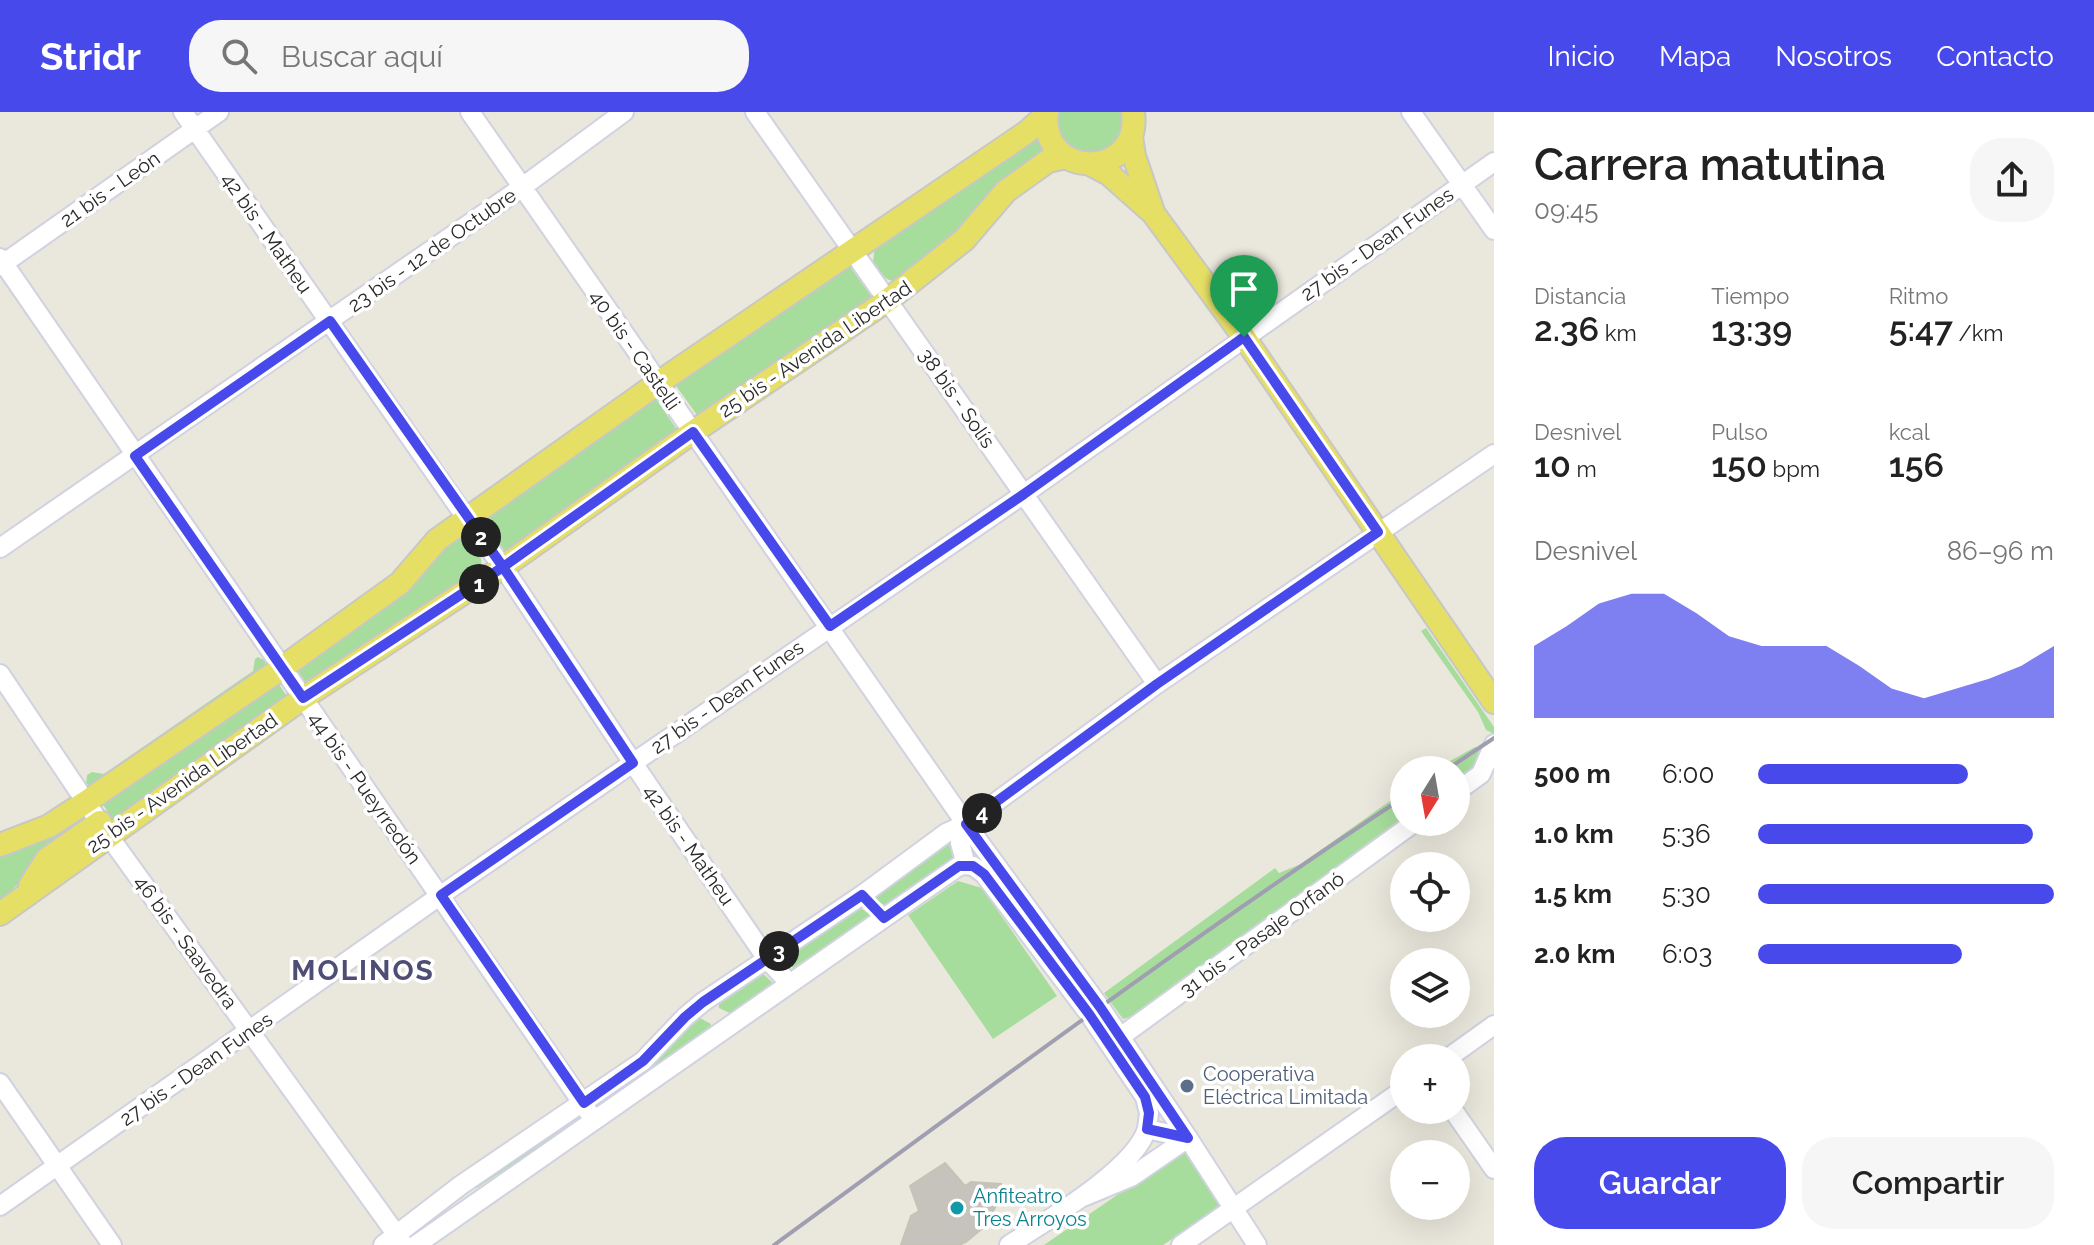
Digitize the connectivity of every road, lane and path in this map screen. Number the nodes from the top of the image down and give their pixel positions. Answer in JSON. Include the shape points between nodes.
{"nodes":[{"id":1,"x":183,"y":112,"type":"edge"},
{"id":2,"x":219,"y":112,"type":"edge"},
{"id":3,"x":470,"y":112,"type":"edge"},
{"id":4,"x":624,"y":112,"type":"edge"},
{"id":5,"x":755,"y":112,"type":"edge"},
{"id":6,"x":1411,"y":112,"type":"edge"},
{"id":7,"x":1046,"y":114,"type":"edge"},
{"id":8,"x":1137,"y":122,"type":"edge"},
{"id":9,"x":195,"y":129,"type":"junction"},
{"id":10,"x":1066,"y":157,"type":"junction"},
{"id":11,"x":1494,"y":162,"type":"edge"},
{"id":12,"x":1090,"y":164,"type":"junction"},
{"id":13,"x":1463,"y":184,"type":"junction"},
{"id":14,"x":521,"y":188,"type":"junction"},
{"id":15,"x":1153,"y":213,"type":"junction"},
{"id":16,"x":1494,"y":230,"type":"edge"},
{"id":17,"x":853,"y":251,"type":"junction"},
{"id":18,"x":1,"y":263,"type":"edge"},
{"id":19,"x":888,"y":300,"type":"junction"},
{"id":20,"x":330,"y":321,"type":"junction"},
{"id":21,"x":1244,"y":337,"type":"junction"},
{"id":22,"x":658,"y":383,"type":"junction"},
{"id":23,"x":693,"y":432,"type":"junction"},
{"id":24,"x":1494,"y":454,"type":"edge"},
{"id":25,"x":135,"y":456,"type":"junction"},
{"id":26,"x":1024,"y":494,"type":"junction"},
{"id":27,"x":467,"y":519,"type":"junction"},
{"id":28,"x":1378,"y":532,"type":"junction"},
{"id":29,"x":0,"y":548,"type":"edge"},
{"id":30,"x":503,"y":567,"type":"junction"},
{"id":31,"x":830,"y":626,"type":"junction"},
{"id":32,"x":282,"y":668,"type":"junction"},
{"id":33,"x":0,"y":674,"type":"edge"},
{"id":34,"x":1157,"y":684,"type":"junction"},
{"id":35,"x":303,"y":698,"type":"junction"},
{"id":36,"x":1494,"y":702,"type":"edge"},
{"id":37,"x":1494,"y":744,"type":"edge"},
{"id":38,"x":633,"y":763,"type":"junction"},
{"id":39,"x":1470,"y":782,"type":"edge"},
{"id":40,"x":86,"y":802,"type":"junction"},
{"id":41,"x":966,"y":824,"type":"junction"},
{"id":42,"x":104,"y":828,"type":"junction"},
{"id":43,"x":1396,"y":836,"type":"edge"},
{"id":44,"x":0,"y":845,"type":"edge"},
{"id":45,"x":966,"y":865,"type":"junction"},
{"id":46,"x":441,"y":895,"type":"junction"},
{"id":47,"x":862,"y":895,"type":"junction"},
{"id":48,"x":0,"y":914,"type":"edge"},
{"id":49,"x":884,"y":918,"type":"junction"},
{"id":50,"x":767,"y":959,"type":"junction"},
{"id":51,"x":1063,"y":967,"type":"junction"},
{"id":52,"x":790,"y":984,"type":"junction"},
{"id":53,"x":703,"y":1002,"type":"junction"},
{"id":54,"x":1494,"y":1025,"type":"edge"},
{"id":55,"x":728,"y":1027,"type":"junction"},
{"id":56,"x":250,"y":1030,"type":"junction"},
{"id":57,"x":1115,"y":1041,"type":"junction"},
{"id":58,"x":1468,"y":1044,"type":"edge"},
{"id":59,"x":0,"y":1083,"type":"edge"},
{"id":60,"x":1390,"y":1099,"type":"edge"},
{"id":61,"x":584,"y":1103,"type":"junction"},
{"id":62,"x":594,"y":1120,"type":"junction"},
{"id":63,"x":1463,"y":1124,"type":"edge"},
{"id":64,"x":1147,"y":1129,"type":"junction"},
{"id":65,"x":1188,"y":1138,"type":"junction"},
{"id":66,"x":57,"y":1167,"type":"junction"},
{"id":67,"x":1494,"y":1169,"type":"edge"},
{"id":68,"x":461,"y":1185,"type":"junction"},
{"id":69,"x":1083,"y":1197,"type":"junction"},
{"id":70,"x":474,"y":1203,"type":"junction"},
{"id":71,"x":0,"y":1206,"type":"edge"},
{"id":72,"x":1232,"y":1209,"type":"junction"},
{"id":73,"x":394,"y":1242,"type":"edge"},
{"id":74,"x":112,"y":1245,"type":"edge"},
{"id":75,"x":416,"y":1245,"type":"edge"},
{"id":76,"x":1009,"y":1245,"type":"edge"},
{"id":77,"x":1181,"y":1245,"type":"edge"},
{"id":78,"x":1257,"y":1245,"type":"edge"}],
"edges":[{"from":1,"to":9,"type":"street","name":"42 bis - Matheu"},
{"from":2,"to":9,"type":"street","name":"21 bis - León"},
{"from":3,"to":14,"type":"street","name":"40 bis - Castelli"},
{"from":4,"to":14,"type":"street","name":"23 bis - 12 de Octubre"},
{"from":5,"to":17,"type":"street","name":"38 bis - Solís"},
{"from":6,"to":13,"type":"street"},
{"from":7,"to":10,"type":"main road","via":[[1051,140]]},
{"from":7,"to":17,"type":"main road","name":"25 bis - Avenida Libertad"},
{"from":8,"to":12,"type":"main road","via":[[1114,157]]},
{"from":8,"to":15,"type":"main road","via":[[1134,156]]},
{"from":9,"to":18,"type":"street","name":"21 bis - León"},
{"from":9,"to":20,"type":"street","name":"42 bis - Matheu"},
{"from":10,"to":12,"type":"main road"},
{"from":10,"to":19,"type":"main road","name":"25 bis - Avenida Libertad","via":[[1048,161],[1006,191],[964,240]]},
{"from":11,"to":13,"type":"street","name":"27 bis - Dean Funes"},
{"from":12,"to":15,"type":"main road"},
{"from":13,"to":16,"type":"street"},
{"from":13,"to":21,"type":"street","name":"27 bis - Dean Funes"},
{"from":14,"to":20,"type":"street","name":"23 bis - 12 de Octubre"},
{"from":14,"to":22,"type":"street","name":"40 bis - Castelli"},
{"from":15,"to":21,"type":"main road"},
{"from":17,"to":19,"type":"street","name":"38 bis - Solís"},
{"from":17,"to":22,"type":"main road","name":"25 bis - Avenida Libertad"},
{"from":18,"to":25,"type":"street","name":"44 bis - Pueyrredón"},
{"from":19,"to":23,"type":"main road","name":"25 bis - Avenida Libertad"},
{"from":19,"to":26,"type":"street","name":"38 bis - Solís"},
{"from":20,"to":25,"type":"street","name":"23 bis - 12 de Octubre"},
{"from":20,"to":27,"type":"street","name":"42 bis - Matheu"},
{"from":21,"to":26,"type":"street","name":"27 bis - Dean Funes"},
{"from":21,"to":28,"type":"main road"},
{"from":22,"to":23,"type":"street","name":"40 bis - Castelli"},
{"from":22,"to":27,"type":"main road","name":"25 bis - Avenida Libertad"},
{"from":23,"to":30,"type":"main road","name":"25 bis - Avenida Libertad"},
{"from":23,"to":31,"type":"street","name":"40 bis - Castelli"},
{"from":24,"to":28,"type":"street"},
{"from":25,"to":29,"type":"street","name":"23 bis - 12 de Octubre"},
{"from":25,"to":32,"type":"street","name":"44 bis - Pueyrredón"},
{"from":26,"to":31,"type":"street","name":"27 bis - Dean Funes"},
{"from":26,"to":34,"type":"street","name":"38 bis - Solís"},
{"from":27,"to":30,"type":"street","name":"42 bis - Matheu"},
{"from":27,"to":32,"type":"main road","name":"25 bis - Avenida Libertad","via":[[437,540],[400,583]]},
{"from":28,"to":34,"type":"street"},
{"from":28,"to":36,"type":"main road"},
{"from":30,"to":35,"type":"main road","name":"25 bis - Avenida Libertad"},
{"from":30,"to":38,"type":"street","name":"42 bis - Matheu"},
{"from":31,"to":38,"type":"street","name":"27 bis - Dean Funes"},
{"from":31,"to":41,"type":"street","name":"40 bis - Castelli"},
{"from":32,"to":35,"type":"street","name":"44 bis - Pueyrredón"},
{"from":32,"to":40,"type":"main road","name":"25 bis - Avenida Libertad"},
{"from":33,"to":40,"type":"street","name":"46 bis - Saavedra"},
{"from":34,"to":41,"type":"street"},
{"from":35,"to":42,"type":"main road","name":"25 bis - Avenida Libertad"},
{"from":35,"to":46,"type":"street","name":"44 bis - Pueyrredón"},
{"from":37,"to":39,"type":"street","via":[[1481,774]]},
{"from":38,"to":46,"type":"street","name":"27 bis - Dean Funes"},
{"from":38,"to":50,"type":"street","name":"42 bis - Matheu"},
{"from":40,"to":42,"type":"street","name":"46 bis - Saavedra"},
{"from":40,"to":44,"type":"main road","name":"25 bis - Avenida Libertad","via":[[49,826]]},
{"from":41,"to":45,"type":"street","via":[[960,843]]},
{"from":41,"to":47,"type":"street"},
{"from":41,"to":51,"type":"street","name":"40 bis - Castelli"},
{"from":42,"to":48,"type":"main road","name":"25 bis - Avenida Libertad"},
{"from":42,"to":56,"type":"street","name":"46 bis - Saavedra"},
{"from":43,"to":57,"type":"street","name":"31 bis - Pasaje Orfanó"},
{"from":45,"to":49,"type":"street"},
{"from":45,"to":51,"type":"street","name":"40 bis - Castelli","via":[[984,874]]},
{"from":46,"to":56,"type":"street","name":"27 bis - Dean Funes"},
{"from":46,"to":61,"type":"street","name":"44 bis - Pueyrredón"},
{"from":47,"to":49,"type":"street"},
{"from":47,"to":50,"type":"street"},
{"from":49,"to":52,"type":"street"},
{"from":50,"to":52,"type":"street","name":"42 bis - Matheu"},
{"from":50,"to":53,"type":"street"},
{"from":51,"to":57,"type":"street","name":"40 bis - Castelli"},
{"from":52,"to":55,"type":"street"},
{"from":53,"to":55,"type":"street"},
{"from":53,"to":61,"type":"street","via":[[643,1061]]},
{"from":54,"to":58,"type":"street"},
{"from":55,"to":62,"type":"street"},
{"from":56,"to":66,"type":"street","name":"27 bis - Dean Funes"},
{"from":56,"to":73,"type":"street","name":"46 bis - Saavedra"},
{"from":57,"to":64,"type":"street","name":"40 bis - Castelli","via":[[1145,1097]]},
{"from":57,"to":65,"type":"street","name":"40 bis - Castelli"},
{"from":59,"to":66,"type":"street"},
{"from":60,"to":72,"type":"street"},
{"from":61,"to":62,"type":"street","name":"44 bis - Pueyrredón"},
{"from":61,"to":68,"type":"street"},
{"from":62,"to":70,"type":"street"},
{"from":63,"to":67,"type":"street"},
{"from":64,"to":65,"type":"street"},
{"from":64,"to":69,"type":"street","via":[[1131,1157]]},
{"from":65,"to":69,"type":"street","via":[[1131,1177]]},
{"from":65,"to":72,"type":"street","name":"40 bis - Castelli"},
{"from":66,"to":71,"type":"street","name":"27 bis - Dean Funes"},
{"from":66,"to":74,"type":"street"},
{"from":68,"to":70,"type":"street"},
{"from":68,"to":73,"type":"street"},
{"from":69,"to":76,"type":"street"},
{"from":70,"to":75,"type":"street"},
{"from":72,"to":77,"type":"street"},
{"from":72,"to":78,"type":"street","name":"40 bis - Castelli"}]}
